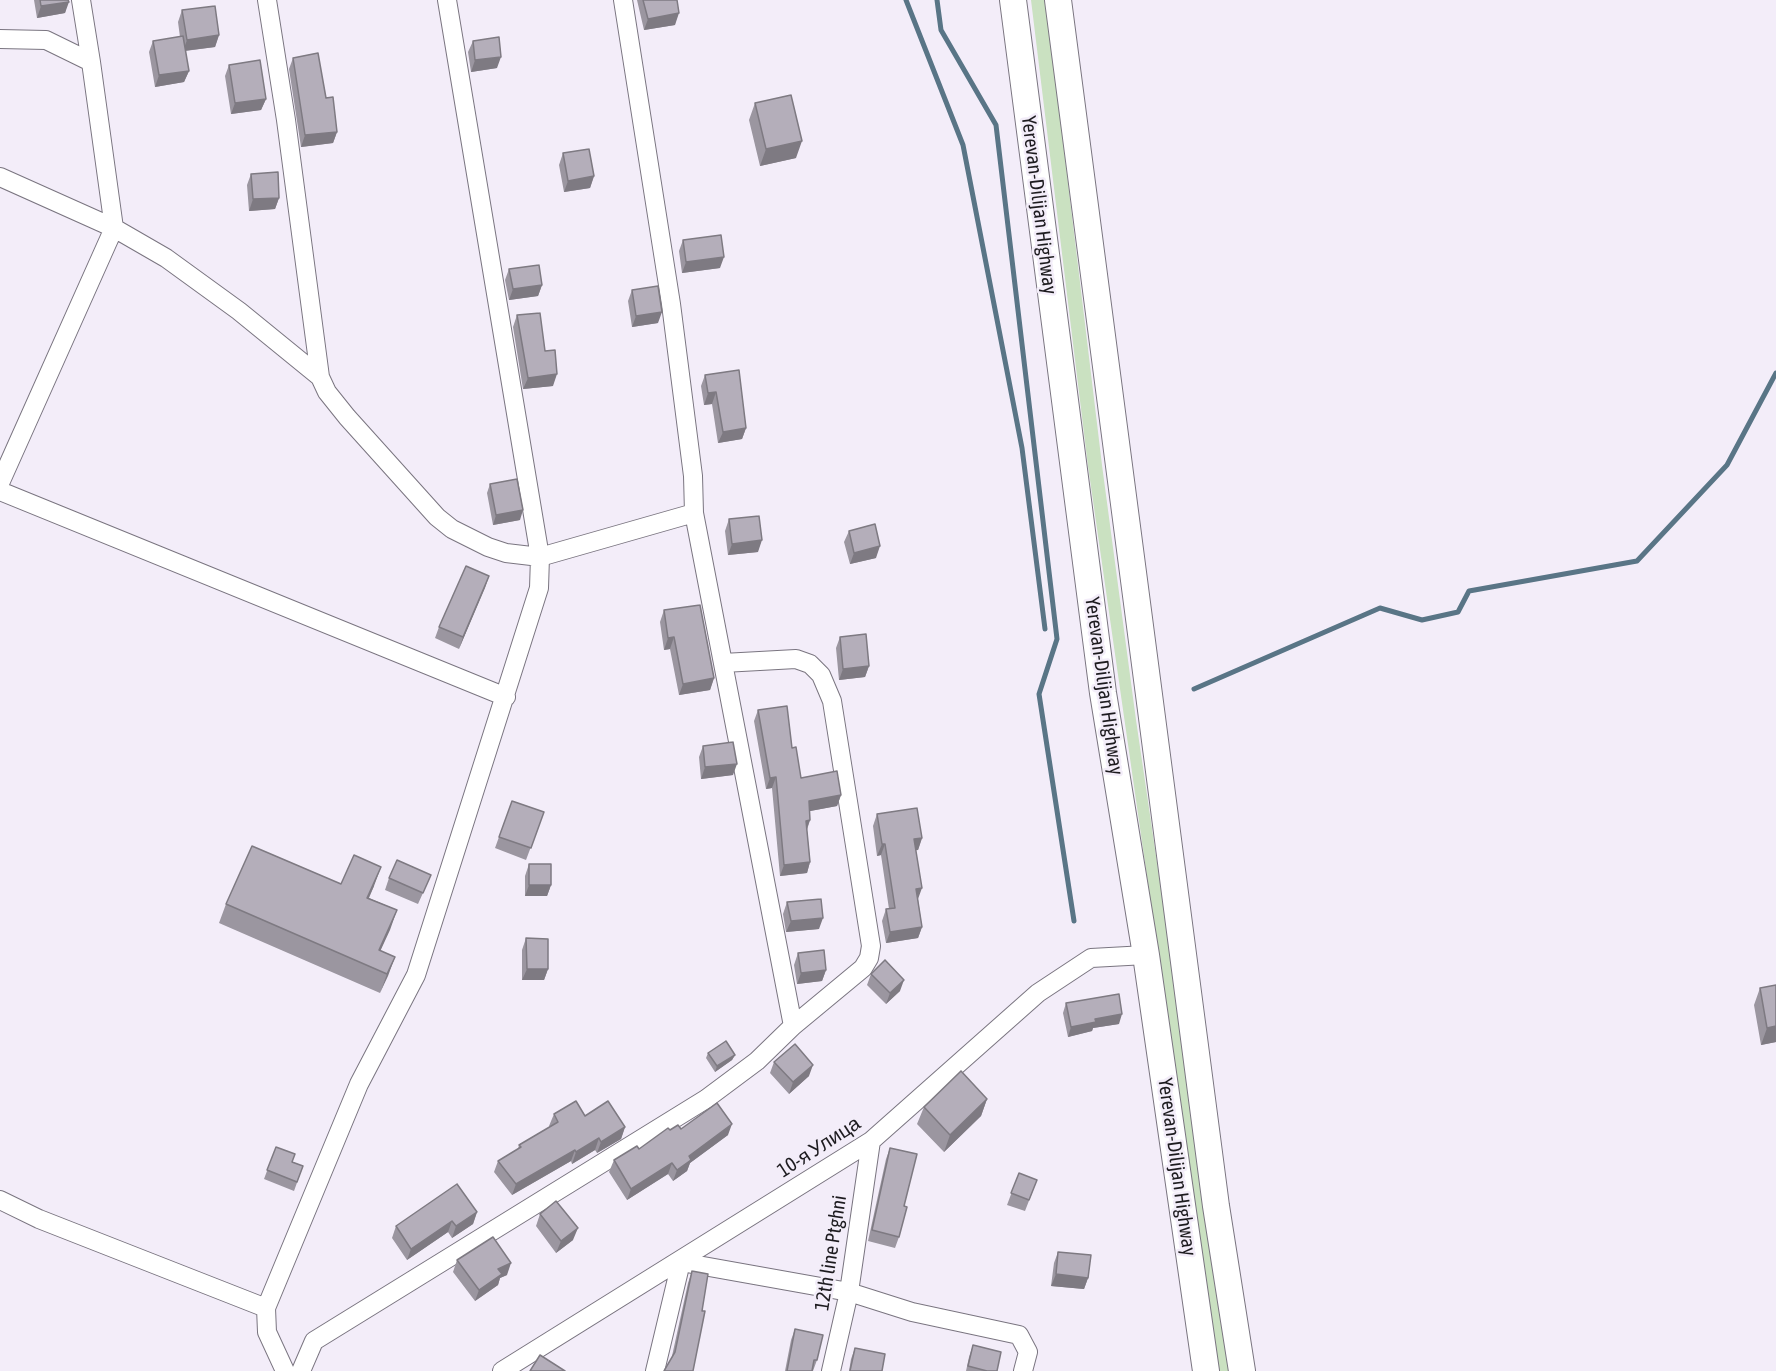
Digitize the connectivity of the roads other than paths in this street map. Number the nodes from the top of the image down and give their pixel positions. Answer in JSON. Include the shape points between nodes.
{"nodes":[{"id":1,"x":81,"y":0,"type":"edge"},
{"id":2,"x":267,"y":0,"type":"edge"},
{"id":3,"x":447,"y":0,"type":"edge"},
{"id":4,"x":622,"y":0,"type":"edge"},
{"id":5,"x":1013,"y":0,"type":"edge"},
{"id":6,"x":1058,"y":0,"type":"edge"},
{"id":7,"x":0,"y":39,"type":"edge"},
{"id":8,"x":91,"y":62,"type":"junction"},
{"id":9,"x":0,"y":177,"type":"edge"},
{"id":10,"x":114,"y":228,"type":"junction"},
{"id":11,"x":320,"y":377,"type":"junction"},
{"id":12,"x":0,"y":483,"type":"edge"},
{"id":13,"x":0,"y":491,"type":"edge"},
{"id":14,"x":694,"y":513,"type":"junction"},
{"id":15,"x":540,"y":557,"type":"junction"},
{"id":16,"x":723,"y":663,"type":"junction"},
{"id":17,"x":506,"y":697,"type":"junction"},
{"id":18,"x":1146,"y":955,"type":"junction"},
{"id":19,"x":794,"y":1026,"type":"junction"},
{"id":20,"x":871,"y":1141,"type":"junction"},
{"id":21,"x":0,"y":1200,"type":"edge"},
{"id":22,"x":681,"y":1262,"type":"junction"},
{"id":23,"x":849,"y":1292,"type":"junction"},
{"id":24,"x":266,"y":1308,"type":"junction"},
{"id":25,"x":285,"y":1371,"type":"edge"},
{"id":26,"x":301,"y":1371,"type":"edge"},
{"id":27,"x":502,"y":1371,"type":"edge"},
{"id":28,"x":655,"y":1371,"type":"edge"},
{"id":29,"x":831,"y":1371,"type":"edge"},
{"id":30,"x":1023,"y":1371,"type":"edge"},
{"id":31,"x":1206,"y":1371,"type":"edge"},
{"id":32,"x":1242,"y":1371,"type":"edge"}],
"edges":[{"from":1,"to":8,"type":"street"},
{"from":2,"to":11,"type":"street"},
{"from":3,"to":15,"type":"street"},
{"from":4,"to":14,"type":"street","via":[[672,315],[693,476]]},
{"from":5,"to":18,"type":"highway","name":"Yerevan-Dilijan Highway","via":[[1103,693]]},
{"from":6,"to":32,"type":"highway","name":"Yerevan-Dilijan Highway","via":[[1216,1206]]},
{"from":7,"to":8,"type":"street","via":[[46,40]]},
{"from":8,"to":10,"type":"street"},
{"from":9,"to":10,"type":"street"},
{"from":10,"to":11,"type":"street","via":[[166,258]]},
{"from":10,"to":12,"type":"street"},
{"from":11,"to":15,"type":"street","via":[[347,417],[437,517],[488,547]]},
{"from":13,"to":17,"type":"street"},
{"from":14,"to":15,"type":"street"},
{"from":14,"to":16,"type":"street"},
{"from":15,"to":17,"type":"street","via":[[539,588]]},
{"from":16,"to":19,"type":"street"},
{"from":16,"to":19,"type":"street","via":[[796,659],[810,664],[821,675],[832,701],[871,946],[863,968]]},
{"from":17,"to":24,"type":"street","via":[[416,975],[359,1084]]},
{"from":18,"to":20,"type":"street","name":"10-я Улица","via":[[1091,958],[1038,993]]},
{"from":18,"to":31,"type":"highway","name":"Yerevan-Dilijan Highway"},
{"from":19,"to":26,"type":"street","via":[[757,1061],[706,1099],[314,1341]]},
{"from":20,"to":22,"type":"street","name":"10-я Улица"},
{"from":20,"to":23,"type":"street","name":"12th line Ptghni"},
{"from":21,"to":24,"type":"street"},
{"from":22,"to":23,"type":"street"},
{"from":22,"to":27,"type":"street","name":"10-я Улица"},
{"from":22,"to":28,"type":"street"},
{"from":23,"to":29,"type":"street","name":"12th line Ptghni"},
{"from":23,"to":30,"type":"street","via":[[912,1312],[1019,1335],[1028,1352]]},
{"from":24,"to":25,"type":"street","via":[[267,1332]]}]}
